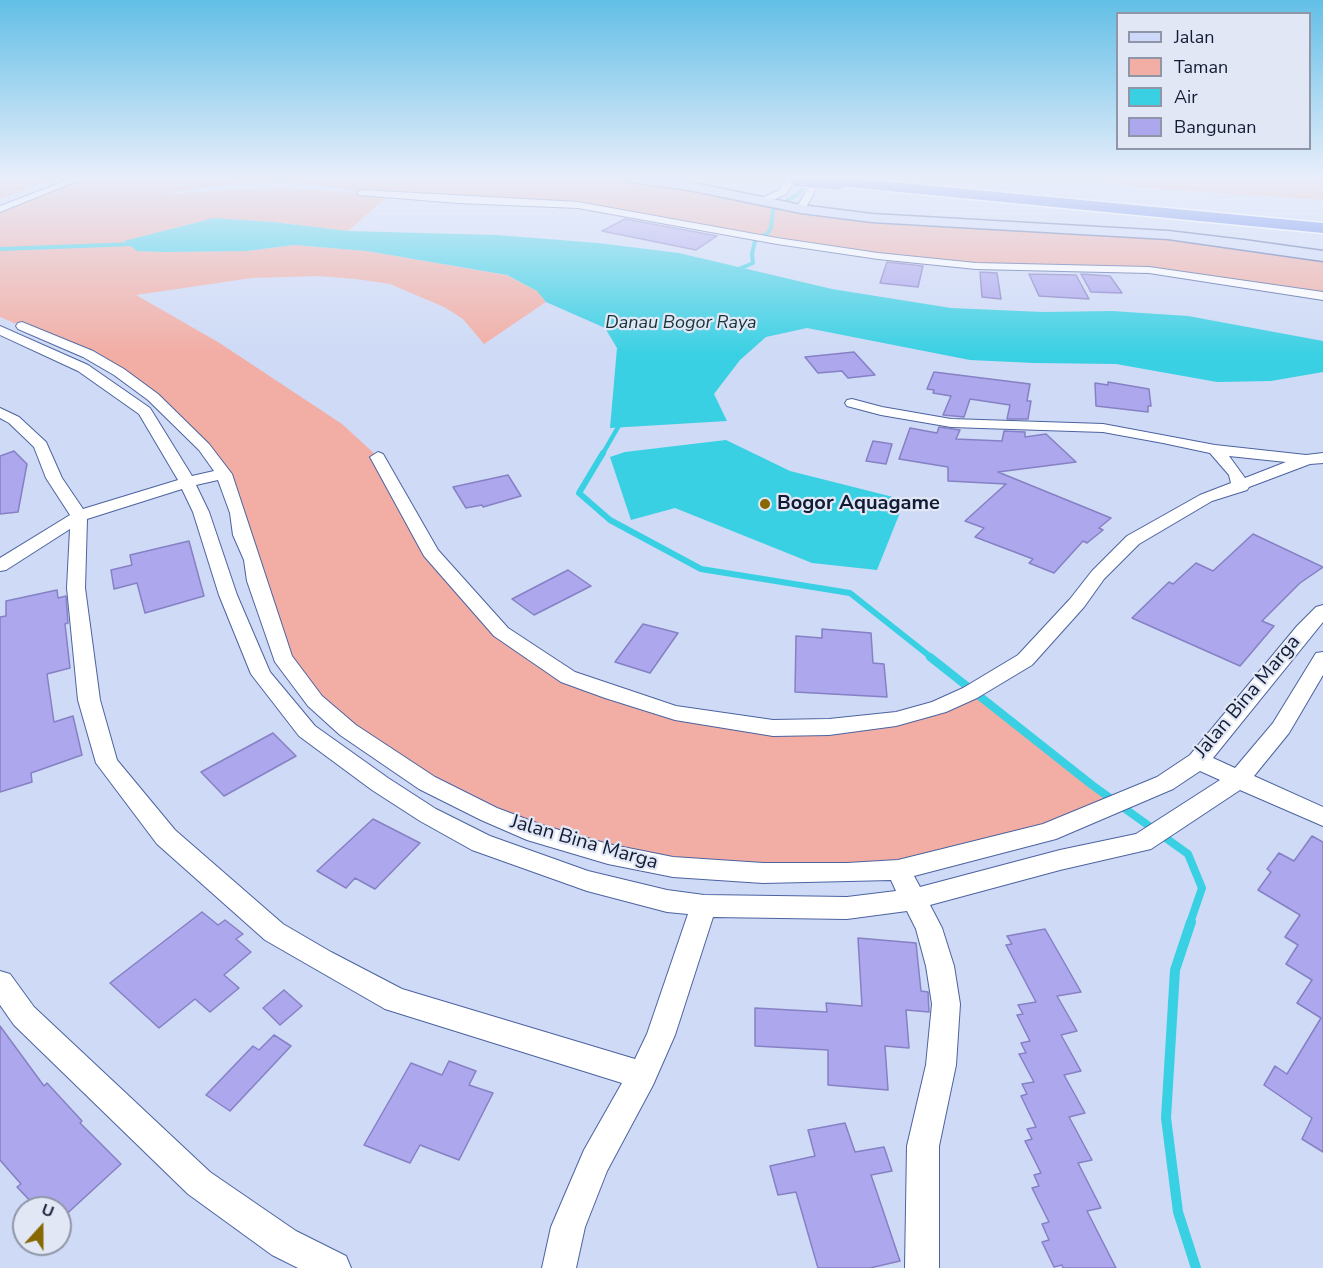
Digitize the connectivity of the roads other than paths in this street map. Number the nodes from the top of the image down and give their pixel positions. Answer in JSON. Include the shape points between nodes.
{"nodes":[{"id":1,"x":757,"y":237,"type":"edge"},
{"id":2,"x":1186,"y":237,"type":"edge"},
{"id":3,"x":1323,"y":256,"type":"edge"},
{"id":4,"x":1323,"y":296,"type":"edge"},
{"id":5,"x":0,"y":317,"type":"edge"},
{"id":6,"x":0,"y":330,"type":"edge"},
{"id":7,"x":852,"y":404,"type":"dead end"},
{"id":8,"x":0,"y":412,"type":"edge"},
{"id":9,"x":1215,"y":450,"type":"junction"},
{"id":10,"x":378,"y":457,"type":"dead end"},
{"id":11,"x":1315,"y":459,"type":"edge"},
{"id":12,"x":224,"y":474,"type":"junction"},
{"id":13,"x":187,"y":482,"type":"junction"},
{"id":14,"x":1241,"y":487,"type":"junction"},
{"id":15,"x":79,"y":516,"type":"junction"},
{"id":16,"x":0,"y":566,"type":"edge"},
{"id":17,"x":1323,"y":611,"type":"edge"},
{"id":18,"x":1323,"y":658,"type":"edge"},
{"id":19,"x":1198,"y":761,"type":"junction"},
{"id":20,"x":1240,"y":778,"type":"junction"},
{"id":21,"x":1323,"y":817,"type":"edge"},
{"id":22,"x":898,"y":870,"type":"junction"},
{"id":23,"x":914,"y":898,"type":"junction"},
{"id":24,"x":704,"y":906,"type":"junction"},
{"id":25,"x":0,"y":983,"type":"edge"},
{"id":26,"x":643,"y":1075,"type":"junction"},
{"id":27,"x":334,"y":1268,"type":"edge"},
{"id":28,"x":560,"y":1268,"type":"edge"},
{"id":29,"x":922,"y":1268,"type":"edge"}],
"edges":[{"from":1,"to":4,"type":"street","via":[[835,251],[976,266],[1149,270]]},
{"from":2,"to":3,"type":"street"},
{"from":5,"to":12,"type":"street","name":"Jalan Bina Marga","via":[[88,354],[119,372],[182,425]]},
{"from":6,"to":13,"type":"street","name":"Jalan Bina Marga","via":[[83,368],[145,411]]},
{"from":7,"to":9,"type":"street","via":[[951,423],[1103,428]]},
{"from":8,"to":15,"type":"street","via":[[41,445],[54,478]]},
{"from":9,"to":11,"type":"street"},
{"from":9,"to":14,"type":"street","via":[[1236,474]]},
{"from":10,"to":14,"type":"street","via":[[430,552],[501,632],[568,677],[675,713],[773,728],[829,727],[896,718],[939,707],[970,693],[1025,660],[1098,574],[1133,540],[1206,498]]},
{"from":11,"to":14,"type":"street"},
{"from":12,"to":13,"type":"street"},
{"from":12,"to":22,"type":"street","name":"Jalan Bina Marga","via":[[282,657],[315,701],[338,722],[427,783],[536,833],[608,854],[673,867],[763,873]]},
{"from":13,"to":15,"type":"street"},
{"from":13,"to":24,"type":"street","name":"Jalan Bina Marga","via":[[261,674],[307,731],[428,815],[481,843],[587,881]]},
{"from":15,"to":16,"type":"street"},
{"from":15,"to":26,"type":"street","via":[[76,588],[89,700],[107,762],[166,837],[274,932],[395,1000]]},
{"from":17,"to":19,"type":"street","name":"Jalan Bina Marga"},
{"from":18,"to":20,"type":"street","name":"Jalan Bina Marga","via":[[1281,728]]},
{"from":19,"to":20,"type":"street"},
{"from":19,"to":22,"type":"street","name":"Jalan Bina Marga","via":[[1165,783],[1048,832]]},
{"from":20,"to":21,"type":"street"},
{"from":20,"to":23,"type":"street","name":"Jalan Bina Marga","via":[[1142,842]]},
{"from":22,"to":23,"type":"street"},
{"from":23,"to":24,"type":"street","name":"Jalan Bina Marga","via":[[847,908]]},
{"from":23,"to":29,"type":"street","via":[[929,928],[946,1004],[941,1065],[923,1146]]},
{"from":24,"to":26,"type":"street","via":[[675,999]]},
{"from":25,"to":27,"type":"street","via":[[24,1016],[199,1183],[284,1243]]},
{"from":26,"to":28,"type":"street","via":[[595,1161],[568,1227]]}]}
